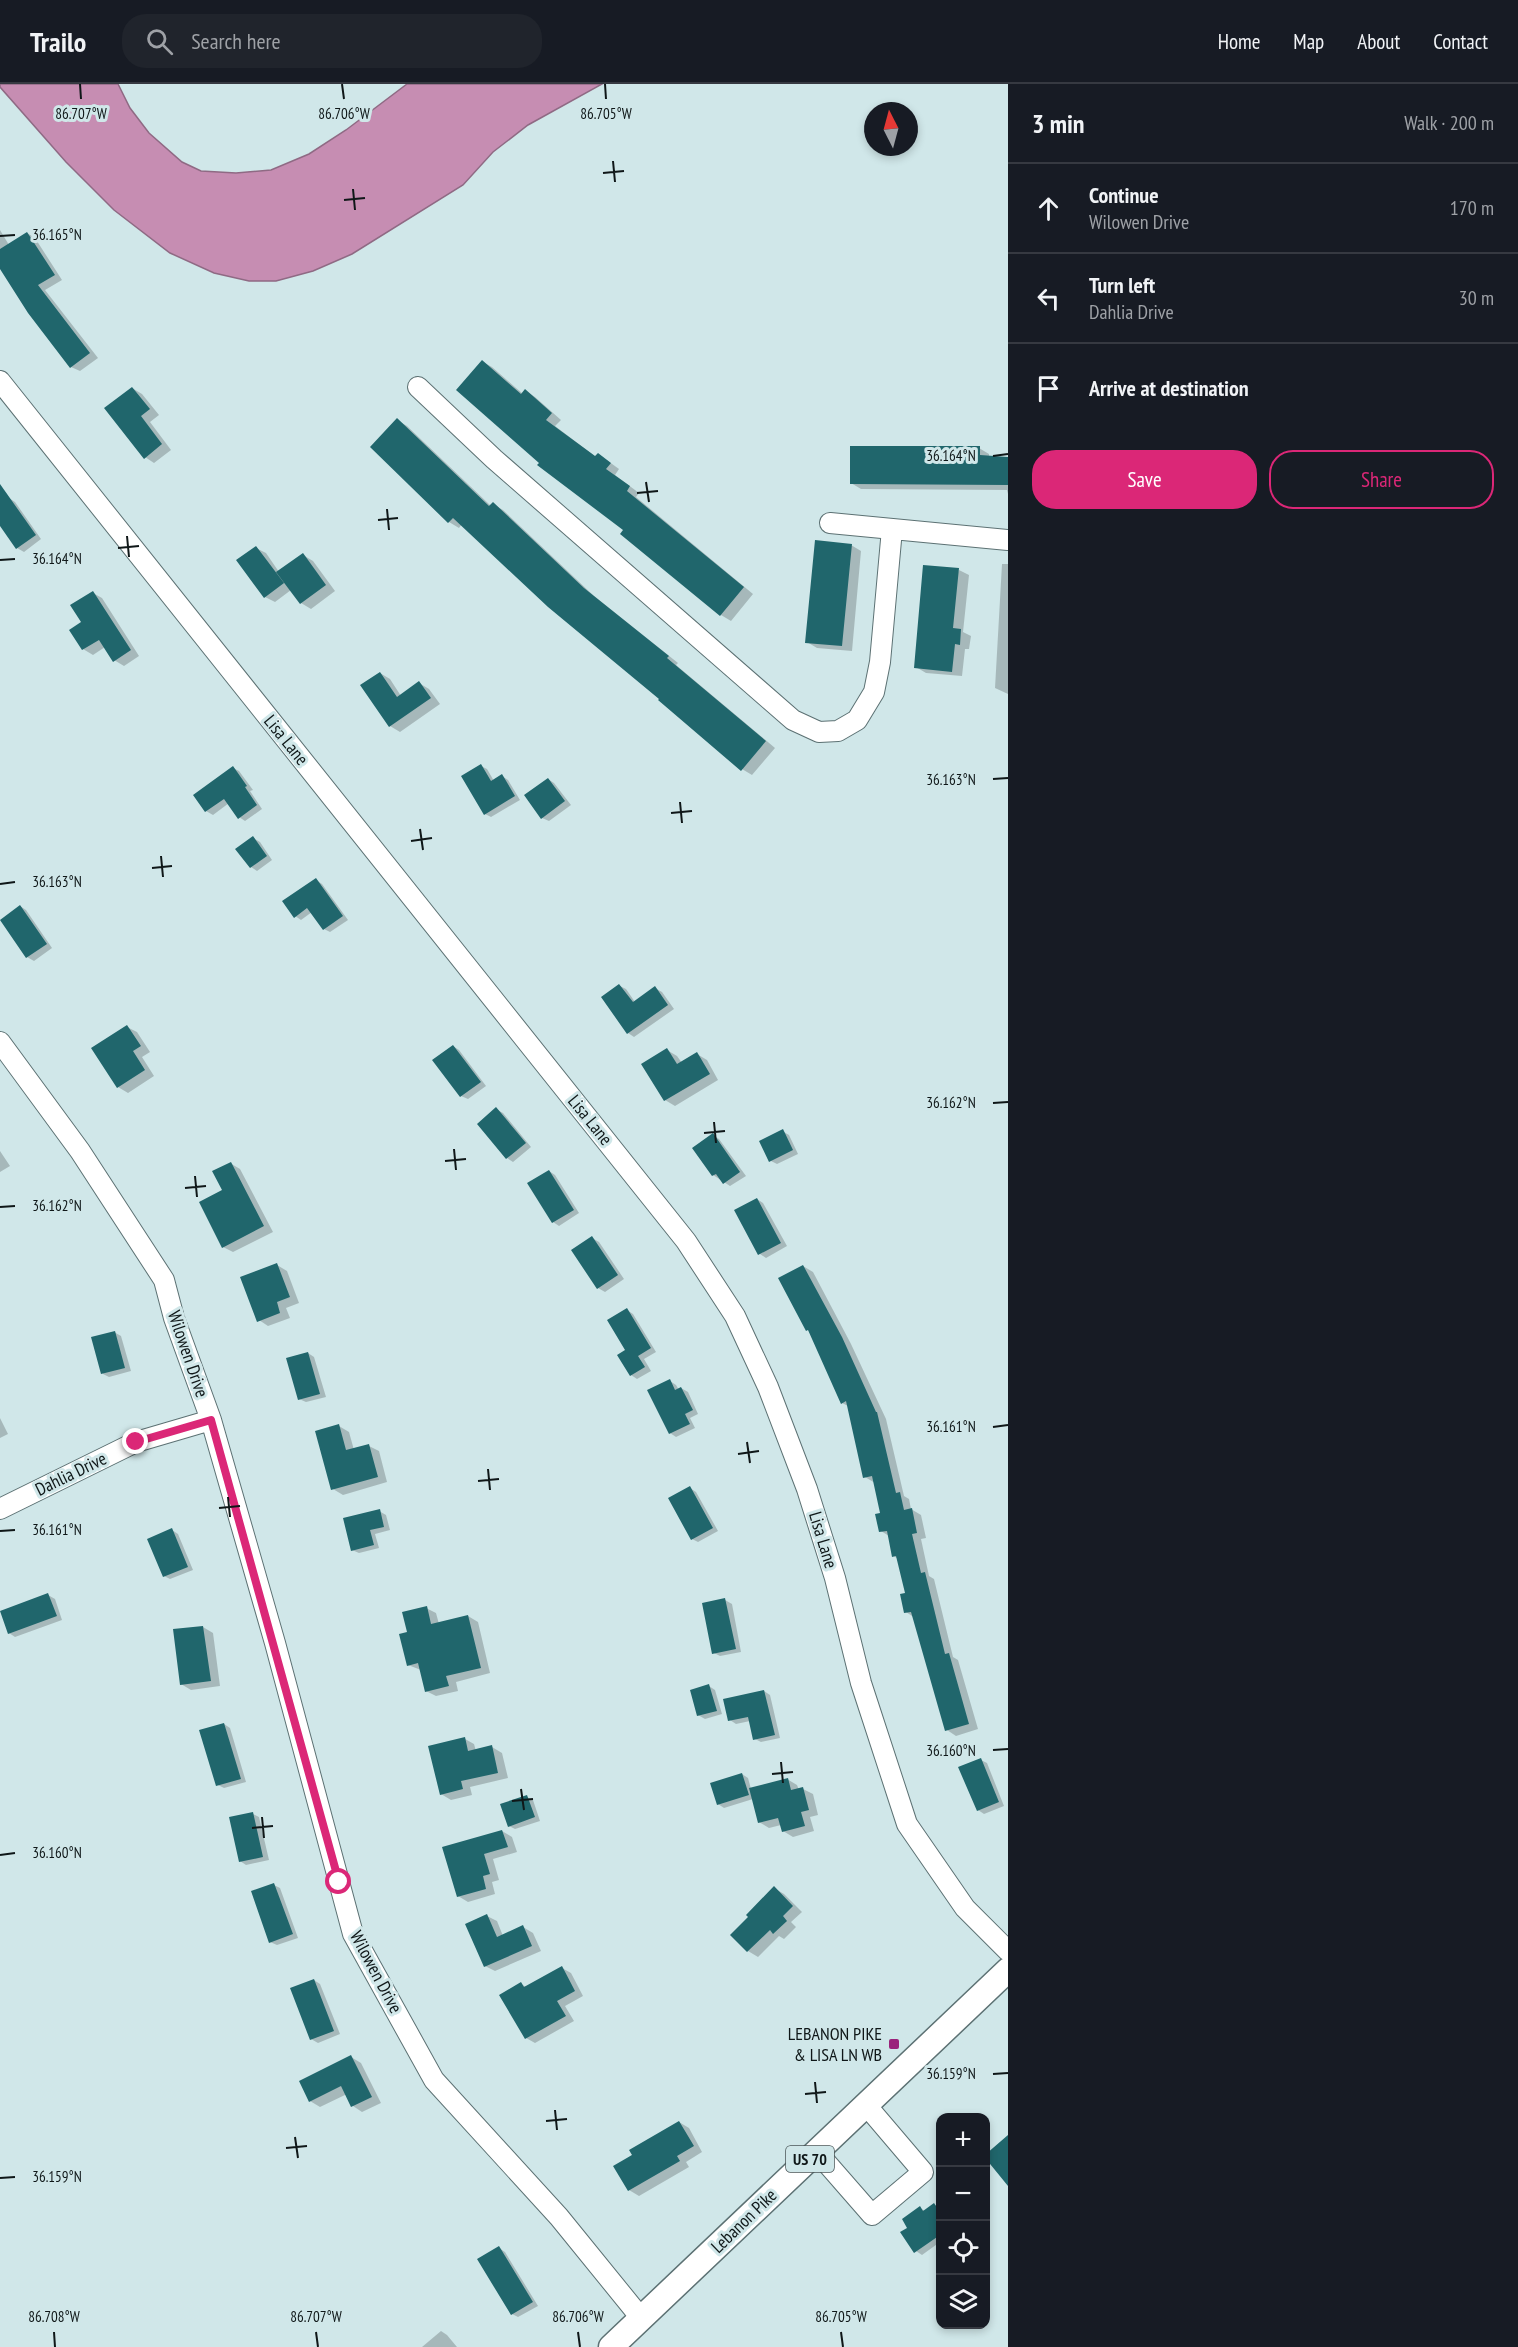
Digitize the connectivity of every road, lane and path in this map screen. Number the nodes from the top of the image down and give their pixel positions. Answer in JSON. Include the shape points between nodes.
{"nodes":[{"id":1,"x":0,"y":381,"type":"edge"},
{"id":2,"x":418,"y":387,"type":"dead end"},
{"id":3,"x":830,"y":523,"type":"dead end"},
{"id":4,"x":892,"y":529,"type":"junction"},
{"id":5,"x":1008,"y":540,"type":"edge"},
{"id":6,"x":0,"y":1042,"type":"edge"},
{"id":7,"x":211,"y":1420,"type":"junction"},
{"id":8,"x":0,"y":1509,"type":"edge"},
{"id":9,"x":1008,"y":1951,"type":"edge"},
{"id":10,"x":1008,"y":1970,"type":"edge"},
{"id":11,"x":866,"y":2105,"type":"junction"},
{"id":12,"x":817,"y":2152,"type":"junction"},
{"id":13,"x":641,"y":2318,"type":"junction"},
{"id":14,"x":611,"y":2347,"type":"edge"}],
"edges":[{"from":1,"to":9,"type":"street","name":"Lisa Lane","via":[[686,1241],[735,1316],[768,1387],[807,1489],[835,1578],[861,1683],[908,1824],[965,1908]]},
{"from":2,"to":4,"type":"street","via":[[494,459],[793,720],[819,732],[838,731],[857,720],[874,692]]},
{"from":3,"to":4,"type":"street"},
{"from":4,"to":5,"type":"street"},
{"from":6,"to":7,"type":"street","name":"Wilowen Drive","via":[[80,1152],[164,1280]]},
{"from":7,"to":8,"type":"street","name":"Dahlia Drive","via":[[136,1442]]},
{"from":7,"to":13,"type":"street","name":"Wilowen Drive","via":[[353,1934],[434,2080],[559,2217]]},
{"from":10,"to":11,"type":"main road","name":"Lebanon Pike","number":"US 70"},
{"from":11,"to":12,"type":"main road","name":"Lebanon Pike","number":"US 70"},
{"from":11,"to":12,"type":"street","via":[[923,2172],[873,2215]]},
{"from":12,"to":13,"type":"main road","name":"Lebanon Pike","number":"US 70"},
{"from":13,"to":14,"type":"main road","name":"Lebanon Pike","number":"US 70"}]}
